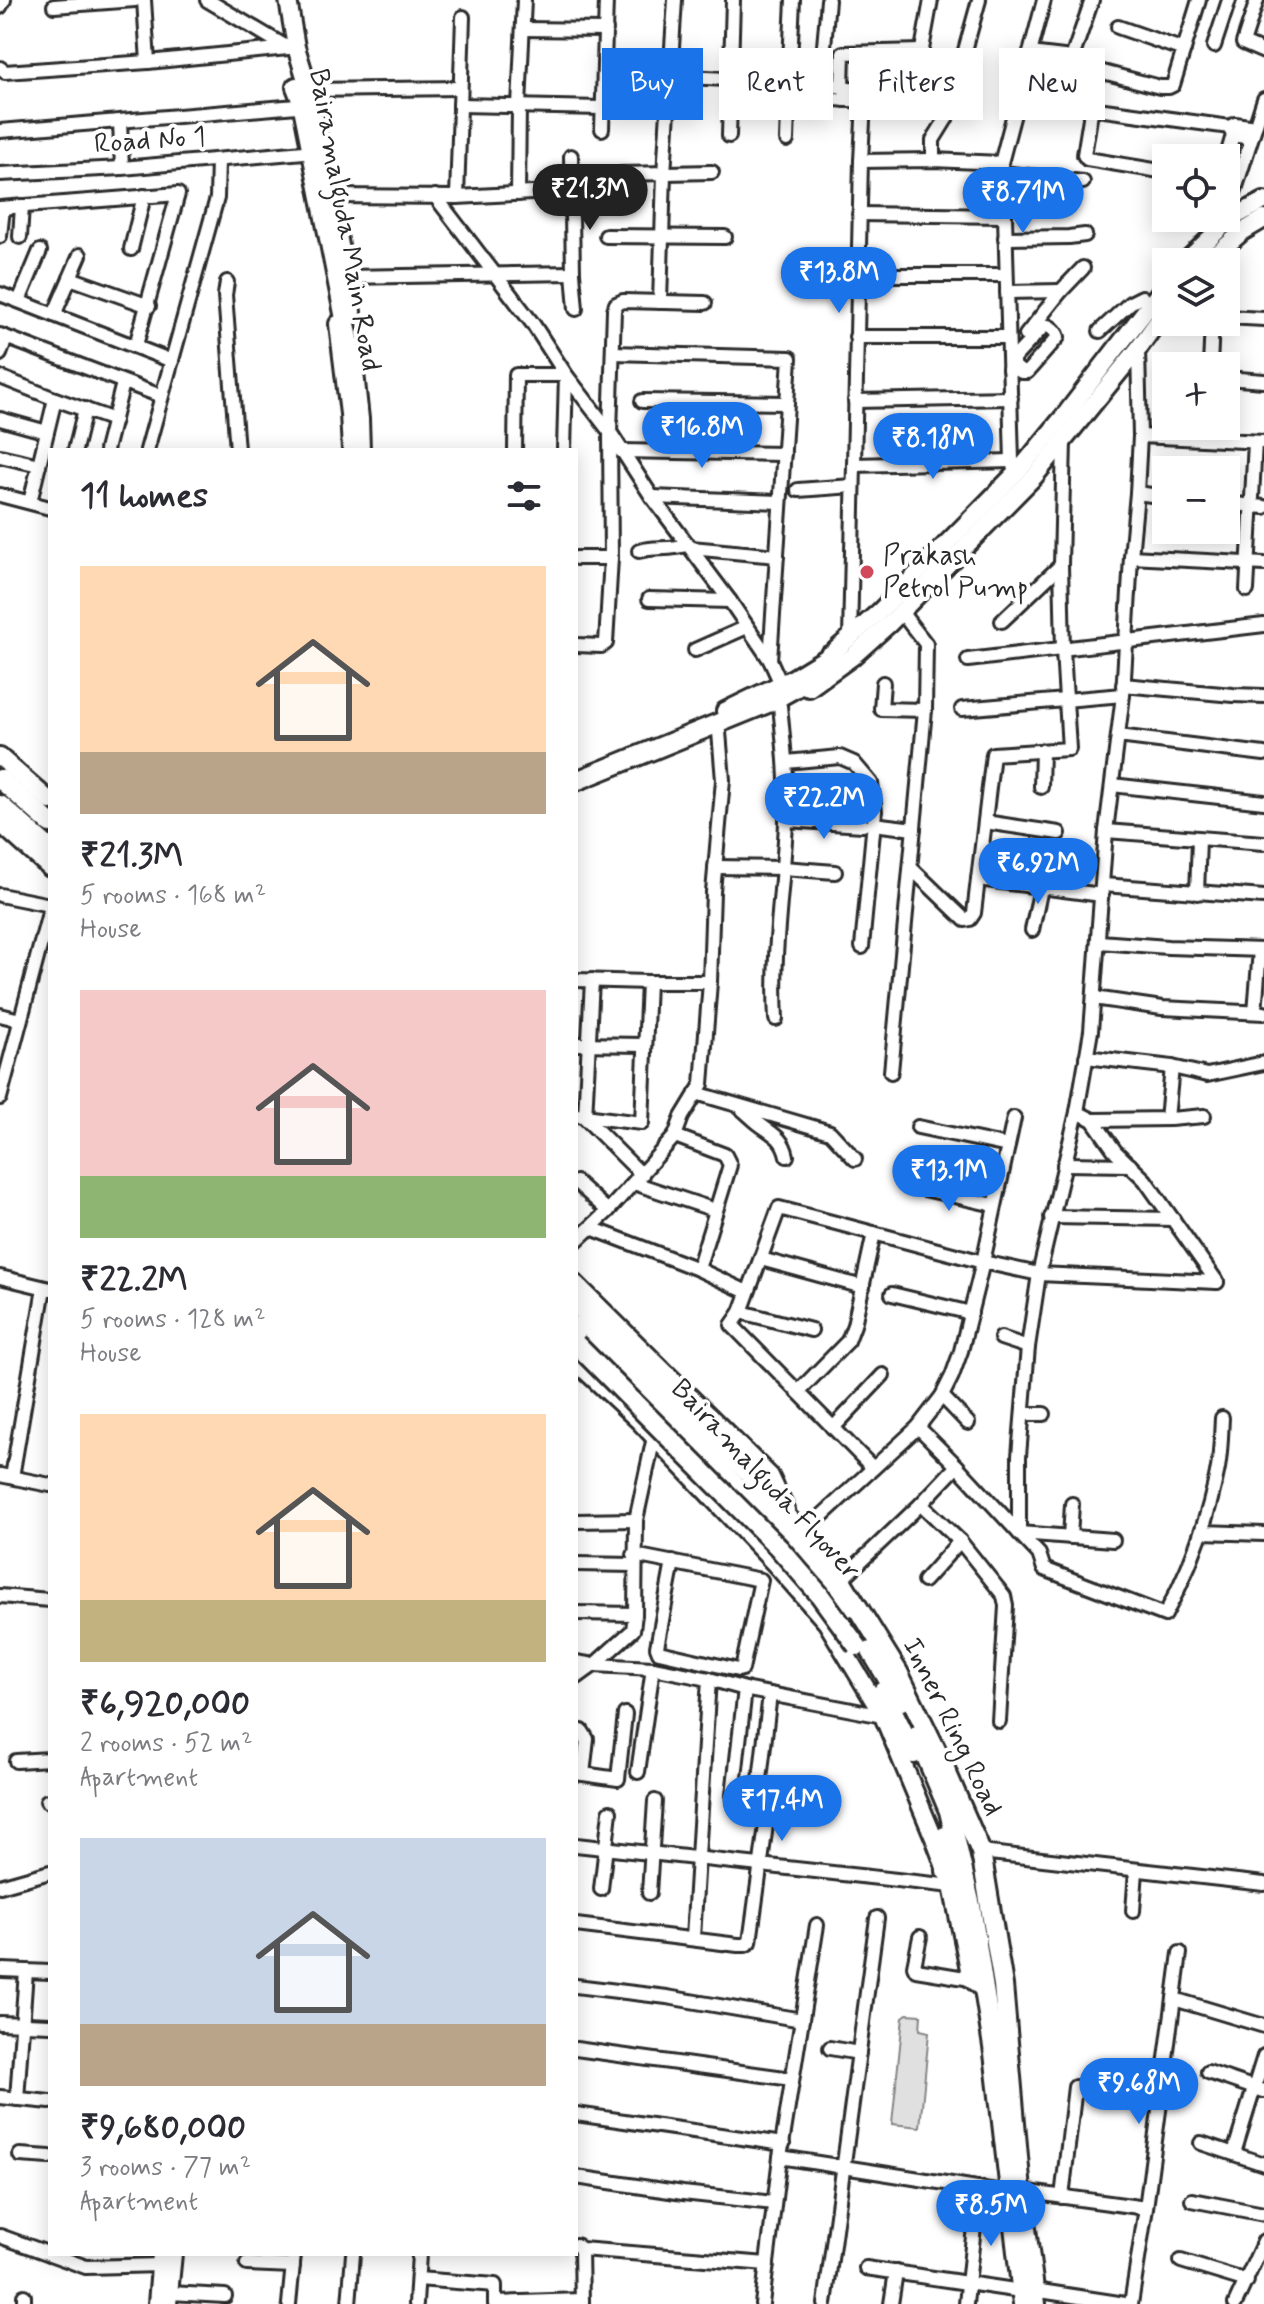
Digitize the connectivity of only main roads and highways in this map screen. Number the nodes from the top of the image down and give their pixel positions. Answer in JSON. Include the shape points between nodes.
{"nodes":[{"id":1,"x":277,"y":0,"type":"edge"},
{"id":2,"x":288,"y":0,"type":"edge"},
{"id":3,"x":302,"y":89,"type":"junction"},
{"id":4,"x":1264,"y":201,"type":"edge"},
{"id":5,"x":1264,"y":219,"type":"edge"},
{"id":6,"x":1200,"y":248,"type":"edge"},
{"id":7,"x":1224,"y":248,"type":"edge"},
{"id":8,"x":1152,"y":304,"type":"edge"},
{"id":9,"x":1152,"y":306,"type":"edge"},
{"id":10,"x":351,"y":448,"type":"edge"},
{"id":11,"x":360,"y":448,"type":"edge"},
{"id":12,"x":367,"y":448,"type":"edge"},
{"id":13,"x":829,"y":656,"type":"junction"},
{"id":14,"x":0,"y":757,"type":"edge"},
{"id":15,"x":578,"y":772,"type":"edge"},
{"id":16,"x":0,"y":779,"type":"edge"},
{"id":17,"x":578,"y":783,"type":"edge"},
{"id":18,"x":578,"y":783,"type":"edge"},
{"id":19,"x":48,"y":799,"type":"edge"},
{"id":20,"x":0,"y":805,"type":"edge"},
{"id":21,"x":48,"y":821,"type":"edge"},
{"id":22,"x":0,"y":823,"type":"edge"},
{"id":23,"x":48,"y":847,"type":"edge"},
{"id":24,"x":48,"y":866,"type":"edge"},
{"id":25,"x":578,"y":1286,"type":"edge"},
{"id":26,"x":578,"y":1306,"type":"edge"},
{"id":27,"x":578,"y":1328,"type":"edge"},
{"id":28,"x":578,"y":1346,"type":"edge"},
{"id":29,"x":578,"y":1364,"type":"edge"},
{"id":30,"x":744,"y":1481,"type":"junction"},
{"id":31,"x":792,"y":1530,"type":"junction"},
{"id":32,"x":770,"y":1559,"type":"junction"},
{"id":33,"x":953,"y":1875,"type":"junction"},
{"id":34,"x":1012,"y":2157,"type":"junction"},
{"id":35,"x":165,"y":2258,"type":"edge"},
{"id":36,"x":1029,"y":2297,"type":"edge"},
{"id":37,"x":165,"y":2300,"type":"edge"}],
"edges":[{"from":1,"to":3,"type":"main road","name":"Bairamalguda Main Road"},
{"from":2,"to":3,"type":"main road"},
{"from":3,"to":10,"type":"main road","name":"Bairamalguda Main Road","via":[[297,106],[341,347]]},
{"from":3,"to":11,"type":"highway","via":[[341,293]]},
{"from":3,"to":12,"type":"main road","via":[[346,277]]},
{"from":4,"to":6,"type":"main road","via":[[1230,219]]},
{"from":5,"to":7,"type":"main road"},
{"from":8,"to":13,"type":"main road","via":[[1068,411],[880,611]]},
{"from":9,"to":17,"type":"main road","via":[[1138,349],[1034,477],[852,657],[780,706]]},
{"from":13,"to":15,"type":"main road","via":[[756,698]]},
{"from":13,"to":18,"type":"highway","via":[[804,683],[768,703]]},
{"from":14,"to":19,"type":"main road"},
{"from":16,"to":21,"type":"highway"},
{"from":20,"to":23,"type":"highway"},
{"from":22,"to":24,"type":"main road"},
{"from":25,"to":31,"type":"main road","name":"Inner Ring Road","via":[[770,1476]]},
{"from":26,"to":30,"type":"highway","name":"Bairamalguda Flyover"},
{"from":27,"to":30,"type":"highway","name":"Bairamalguda Flyover"},
{"from":28,"to":33,"type":"highway","bridge":true,"via":[[779,1548],[857,1646],[906,1736],[945,1836]]},
{"from":29,"to":32,"type":"main road","name":"Inner Ring Road"},
{"from":30,"to":31,"type":"highway","name":"Bairamalguda Flyover"},
{"from":31,"to":32,"type":"highway"},
{"from":31,"to":33,"type":"highway","name":"Bairamalguda Flyover","via":[[902,1702],[949,1811]]},
{"from":31,"to":34,"type":"highway","name":"Inner Ring Road","via":[[841,1580],[898,1672],[981,1852],[1003,1985]]},
{"from":32,"to":33,"type":"main road","name":"Inner Ring Road","via":[[827,1623],[883,1716]]},
{"from":33,"to":34,"type":"highway","name":"Inner Ring Road","via":[[971,1906],[977,1984]]},
{"from":34,"to":36,"type":"highway","name":"Inner Ring Road"},
{"from":35,"to":37,"type":"main road"}]}
